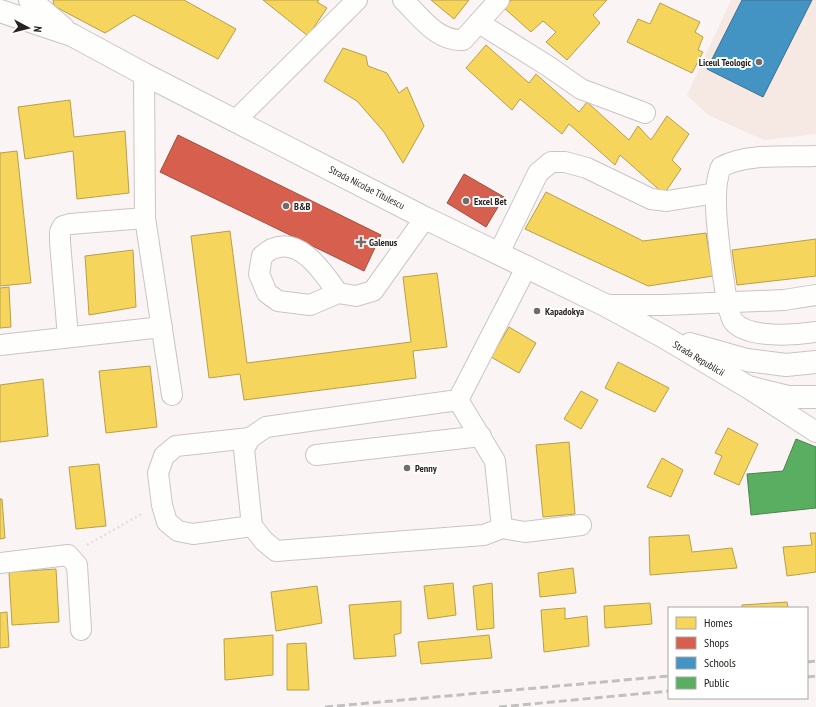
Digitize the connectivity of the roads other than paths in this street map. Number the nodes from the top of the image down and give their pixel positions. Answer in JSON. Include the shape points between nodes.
{"nodes":[{"id":1,"x":30,"y":0,"type":"edge"},
{"id":2,"x":357,"y":0,"type":"edge"},
{"id":3,"x":403,"y":0,"type":"edge"},
{"id":4,"x":498,"y":0,"type":"edge"},
{"id":5,"x":0,"y":11,"type":"edge"},
{"id":6,"x":479,"y":23,"type":"junction"},
{"id":7,"x":72,"y":35,"type":"junction"},
{"id":8,"x":144,"y":74,"type":"junction"},
{"id":9,"x":645,"y":113,"type":"dead end"},
{"id":10,"x":236,"y":120,"type":"junction"},
{"id":11,"x":816,"y":156,"type":"edge"},
{"id":12,"x":716,"y":192,"type":"junction"},
{"id":13,"x":145,"y":218,"type":"junction"},
{"id":14,"x":425,"y":218,"type":"junction"},
{"id":15,"x":500,"y":253,"type":"junction"},
{"id":16,"x":527,"y":266,"type":"junction"},
{"id":17,"x":338,"y":293,"type":"dead end"},
{"id":18,"x":816,"y":295,"type":"edge"},
{"id":19,"x":728,"y":301,"type":"junction"},
{"id":20,"x":605,"y":305,"type":"junction"},
{"id":21,"x":162,"y":327,"type":"junction"},
{"id":22,"x":816,"y":332,"type":"edge"},
{"id":23,"x":68,"y":337,"type":"junction"},
{"id":24,"x":664,"y":337,"type":"junction"},
{"id":25,"x":0,"y":344,"type":"edge"},
{"id":26,"x":816,"y":362,"type":"edge"},
{"id":27,"x":748,"y":388,"type":"junction"},
{"id":28,"x":172,"y":395,"type":"dead end"},
{"id":29,"x":816,"y":397,"type":"edge"},
{"id":30,"x":458,"y":400,"type":"junction"},
{"id":31,"x":816,"y":432,"type":"edge"},
{"id":32,"x":481,"y":436,"type":"junction"},
{"id":33,"x":250,"y":438,"type":"junction"},
{"id":34,"x":316,"y":455,"type":"dead end"},
{"id":35,"x":581,"y":525,"type":"dead end"},
{"id":36,"x":252,"y":526,"type":"junction"},
{"id":37,"x":502,"y":528,"type":"junction"},
{"id":38,"x":0,"y":564,"type":"edge"},
{"id":39,"x":81,"y":630,"type":"dead end"}],
"edges":[{"from":1,"to":7,"type":"main road","name":"Strada Nicolae Titulescu"},
{"from":2,"to":10,"type":"street"},
{"from":3,"to":6,"type":"street","via":[[434,30],[456,40],[463,40]]},
{"from":4,"to":6,"type":"street"},
{"from":5,"to":7,"type":"main road","name":"Strada Nicolae Titulescu"},
{"from":6,"to":9,"type":"street","via":[[581,89]]},
{"from":7,"to":8,"type":"main road","name":"Strada Nicolae Titulescu"},
{"from":8,"to":10,"type":"main road","name":"Strada Nicolae Titulescu"},
{"from":8,"to":13,"type":"street"},
{"from":10,"to":14,"type":"main road","name":"Strada Nicolae Titulescu"},
{"from":11,"to":12,"type":"street","via":[[730,161],[721,167]]},
{"from":12,"to":15,"type":"street","via":[[667,202],[651,199],[587,168],[565,162],[551,162],[538,173]]},
{"from":12,"to":19,"type":"street","via":[[718,235]]},
{"from":13,"to":21,"type":"street"},
{"from":13,"to":23,"type":"street","via":[[63,226],[60,242]]},
{"from":14,"to":15,"type":"main road","name":"Strada Nicolae Titulescu"},
{"from":14,"to":17,"type":"street","via":[[373,291],[356,296]]},
{"from":15,"to":16,"type":"main road","name":"Strada Nicolae Titulescu"},
{"from":16,"to":20,"type":"main road","name":"Strada Nicolae Titulescu"},
{"from":16,"to":30,"type":"street"},
{"from":18,"to":19,"type":"street","via":[[784,300]]},
{"from":19,"to":20,"type":"street","via":[[665,306]]},
{"from":19,"to":22,"type":"street","via":[[733,321],[745,329],[766,335]]},
{"from":20,"to":24,"type":"main road","name":"Strada Nicolae Titulescu"},
{"from":21,"to":23,"type":"street"},
{"from":21,"to":28,"type":"street"},
{"from":23,"to":25,"type":"street"},
{"from":24,"to":26,"type":"main road","name":"Strada Republicii","via":[[747,360],[786,365]]},
{"from":24,"to":27,"type":"main road","name":"Strada Republicii"},
{"from":27,"to":29,"type":"main road","name":"Strada Republicii","via":[[788,397]]},
{"from":27,"to":31,"type":"street"},
{"from":30,"to":32,"type":"street"},
{"from":30,"to":33,"type":"street","via":[[266,427]]},
{"from":32,"to":34,"type":"street"},
{"from":32,"to":37,"type":"street","via":[[495,461]]},
{"from":33,"to":36,"type":"street","via":[[244,449]]},
{"from":33,"to":36,"type":"street","via":[[176,446],[164,456],[158,473],[167,522],[178,531],[193,534]]},
{"from":35,"to":37,"type":"street","via":[[525,532]]},
{"from":36,"to":37,"type":"street","via":[[276,551],[484,535]]},
{"from":38,"to":39,"type":"street","via":[[68,555],[77,565]]}]}
